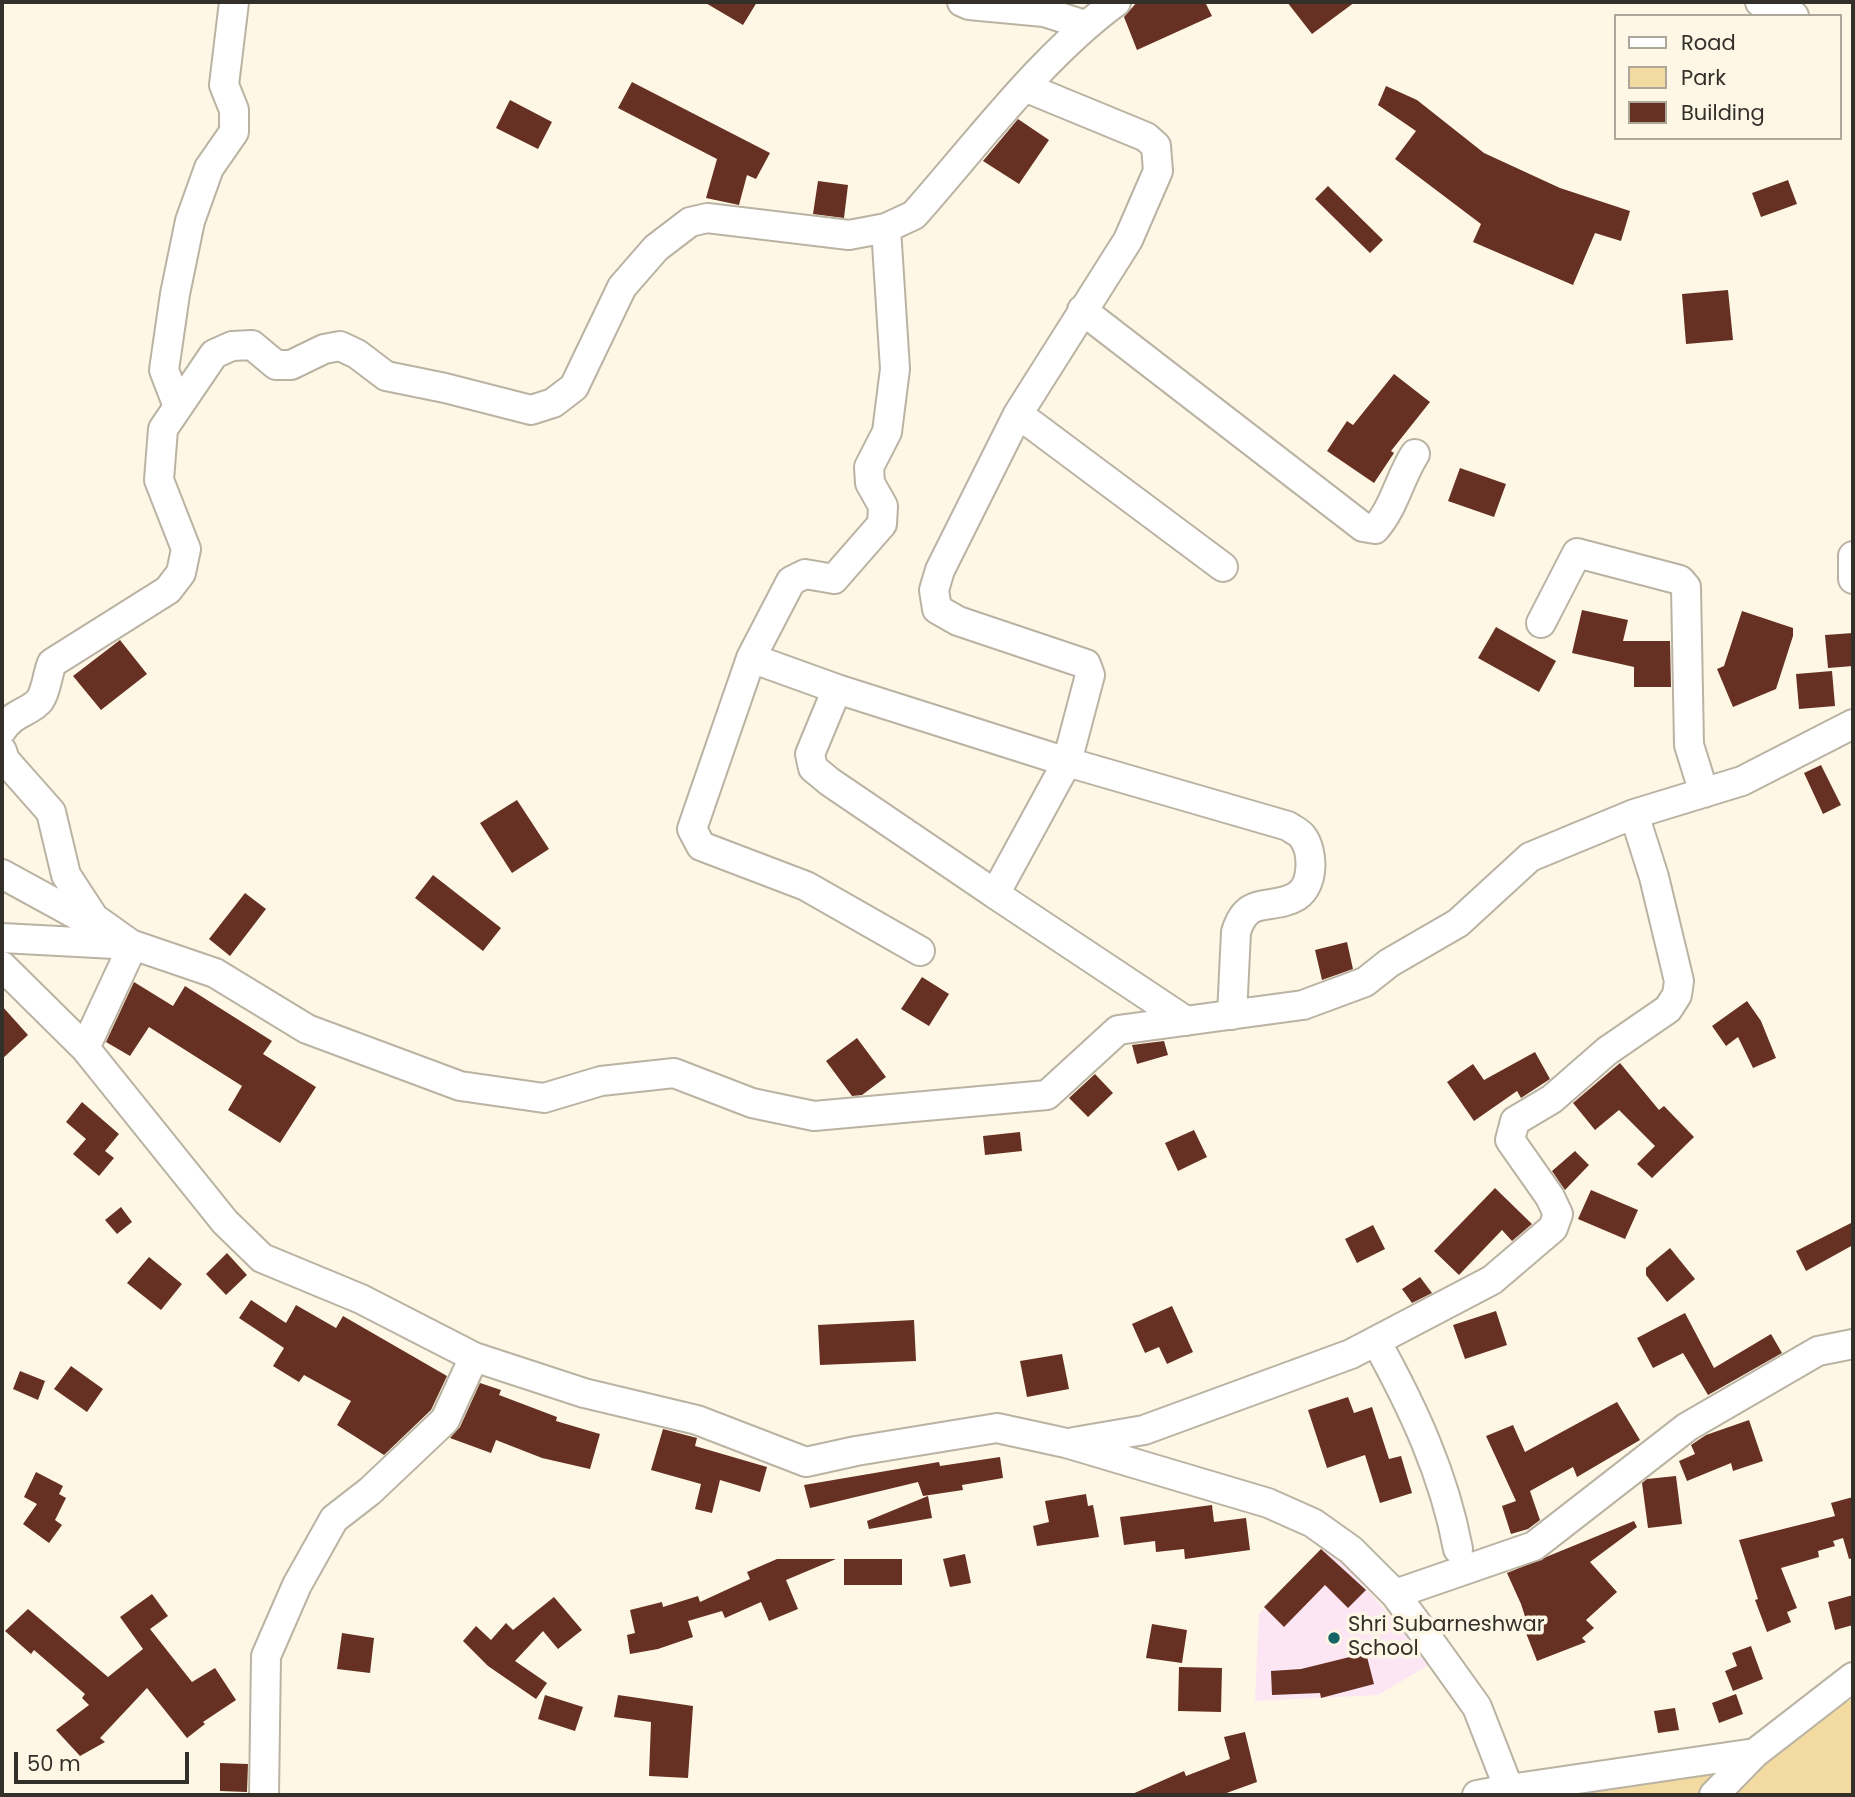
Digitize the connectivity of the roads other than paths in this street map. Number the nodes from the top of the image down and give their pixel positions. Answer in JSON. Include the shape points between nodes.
{"nodes":[{"id":1,"x":234,"y":2,"type":"edge"},
{"id":2,"x":962,"y":2,"type":"edge"},
{"id":3,"x":1116,"y":2,"type":"edge"},
{"id":4,"x":1760,"y":2,"type":"edge"},
{"id":5,"x":1789,"y":14,"type":"edge"},
{"id":6,"x":1085,"y":25,"type":"junction"},
{"id":7,"x":1027,"y":88,"type":"junction"},
{"id":8,"x":886,"y":228,"type":"junction"},
{"id":9,"x":1082,"y":310,"type":"junction"},
{"id":10,"x":177,"y":404,"type":"junction"},
{"id":11,"x":1018,"y":414,"type":"junction"},
{"id":12,"x":1415,"y":454,"type":"dead end"},
{"id":13,"x":1853,"y":556,"type":"edge"},
{"id":14,"x":1223,"y":567,"type":"dead end"},
{"id":15,"x":1853,"y":579,"type":"edge"},
{"id":16,"x":1541,"y":624,"type":"dead end"},
{"id":17,"x":751,"y":658,"type":"junction"},
{"id":18,"x":837,"y":689,"type":"junction"},
{"id":19,"x":1853,"y":724,"type":"edge"},
{"id":20,"x":2,"y":730,"type":"edge"},
{"id":21,"x":2,"y":751,"type":"edge"},
{"id":22,"x":1067,"y":762,"type":"junction"},
{"id":23,"x":1704,"y":793,"type":"junction"},
{"id":24,"x":1634,"y":814,"type":"junction"},
{"id":25,"x":2,"y":874,"type":"edge"},
{"id":26,"x":995,"y":894,"type":"junction"},
{"id":27,"x":2,"y":938,"type":"edge"},
{"id":28,"x":133,"y":945,"type":"junction"},
{"id":29,"x":920,"y":951,"type":"dead end"},
{"id":30,"x":2,"y":966,"type":"edge"},
{"id":31,"x":1232,"y":1015,"type":"junction"},
{"id":32,"x":1186,"y":1021,"type":"junction"},
{"id":33,"x":85,"y":1048,"type":"junction"},
{"id":34,"x":1376,"y":1341,"type":"junction"},
{"id":35,"x":1853,"y":1344,"type":"edge"},
{"id":36,"x":474,"y":1357,"type":"junction"},
{"id":37,"x":1066,"y":1443,"type":"junction"},
{"id":38,"x":1458,"y":1549,"type":"dead end"},
{"id":39,"x":1395,"y":1594,"type":"junction"},
{"id":40,"x":1853,"y":1677,"type":"edge"},
{"id":41,"x":1755,"y":1753,"type":"junction"},
{"id":42,"x":1510,"y":1789,"type":"junction"},
{"id":43,"x":264,"y":1795,"type":"edge"},
{"id":44,"x":1477,"y":1795,"type":"edge"},
{"id":45,"x":1714,"y":1795,"type":"edge"}],
"edges":[{"from":1,"to":10,"type":"street","via":[[224,85],[234,110],[234,132],[209,168],[190,222],[164,370]]},
{"from":2,"to":6,"type":"street","via":[[1044,12]]},
{"from":3,"to":6,"type":"street"},
{"from":4,"to":5,"type":"street"},
{"from":6,"to":7,"type":"street"},
{"from":7,"to":8,"type":"street","via":[[914,215]]},
{"from":7,"to":9,"type":"street","via":[[1146,137],[1156,146],[1158,171],[1128,240]]},
{"from":8,"to":10,"type":"street","via":[[849,235],[707,218],[690,222],[656,248],[622,287],[574,387],[553,403],[531,410],[386,376],[340,346],[291,365],[276,365],[251,345],[232,346],[214,354]]},
{"from":8,"to":17,"type":"street","via":[[895,369],[887,432],[869,467],[870,483],[883,506],[882,524],[834,579],[805,574],[791,581]]},
{"from":9,"to":11,"type":"street"},
{"from":9,"to":12,"type":"street","via":[[1363,527],[1375,529],[1385,518],[1401,475]]},
{"from":10,"to":20,"type":"street","via":[[163,429],[159,480],[186,549],[181,573],[168,590],[52,663],[38,702],[14,715]]},
{"from":11,"to":14,"type":"street"},
{"from":11,"to":22,"type":"street","via":[[934,590],[937,609],[958,621],[1086,664],[1090,675]]},
{"from":13,"to":15,"type":"street"},
{"from":16,"to":23,"type":"street","via":[[1577,553],[1680,580],[1686,587],[1689,745]]},
{"from":17,"to":18,"type":"street"},
{"from":17,"to":29,"type":"street","via":[[692,829],[701,846],[806,886]]},
{"from":18,"to":22,"type":"street"},
{"from":18,"to":26,"type":"street","via":[[810,754],[813,768]]},
{"from":19,"to":23,"type":"street","via":[[1742,781]]},
{"from":21,"to":28,"type":"street","via":[[5,761],[51,812],[66,875],[94,918]]},
{"from":22,"to":26,"type":"street"},
{"from":22,"to":31,"type":"street","via":[[1289,826],[1302,836],[1310,862],[1306,887],[1296,897],[1256,906],[1240,919]]},
{"from":23,"to":24,"type":"street"},
{"from":24,"to":31,"type":"street","via":[[1530,857],[1458,923],[1365,982],[1303,1005]]},
{"from":24,"to":34,"type":"street","via":[[1679,981],[1677,995],[1668,1009],[1607,1051],[1552,1099],[1515,1121],[1510,1140],[1550,1197],[1558,1214],[1553,1228],[1492,1280]]},
{"from":25,"to":28,"type":"street"},
{"from":26,"to":32,"type":"street"},
{"from":27,"to":28,"type":"street"},
{"from":28,"to":32,"type":"street","via":[[215,973],[307,1029],[434,1077],[460,1086],[544,1098],[601,1081],[674,1073],[752,1103],[814,1116],[1047,1095],[1118,1030]]},
{"from":28,"to":33,"type":"street"},
{"from":30,"to":33,"type":"street"},
{"from":31,"to":32,"type":"street"},
{"from":33,"to":36,"type":"street","via":[[225,1222],[262,1258],[361,1299]]},
{"from":34,"to":37,"type":"street","via":[[1144,1430]]},
{"from":34,"to":38,"type":"street","via":[[1415,1411],[1450,1504]]},
{"from":35,"to":39,"type":"street","via":[[1818,1351],[1686,1427],[1534,1546]]},
{"from":36,"to":37,"type":"street","via":[[584,1393],[697,1420],[806,1462],[997,1428]]},
{"from":36,"to":43,"type":"street","via":[[445,1420],[334,1519],[297,1584],[266,1656]]},
{"from":37,"to":39,"type":"street","via":[[1268,1503],[1313,1523],[1350,1550]]},
{"from":39,"to":42,"type":"street","via":[[1477,1707]]},
{"from":40,"to":41,"type":"street"},
{"from":41,"to":42,"type":"street"},
{"from":41,"to":45,"type":"street"},
{"from":42,"to":44,"type":"street"}]}
